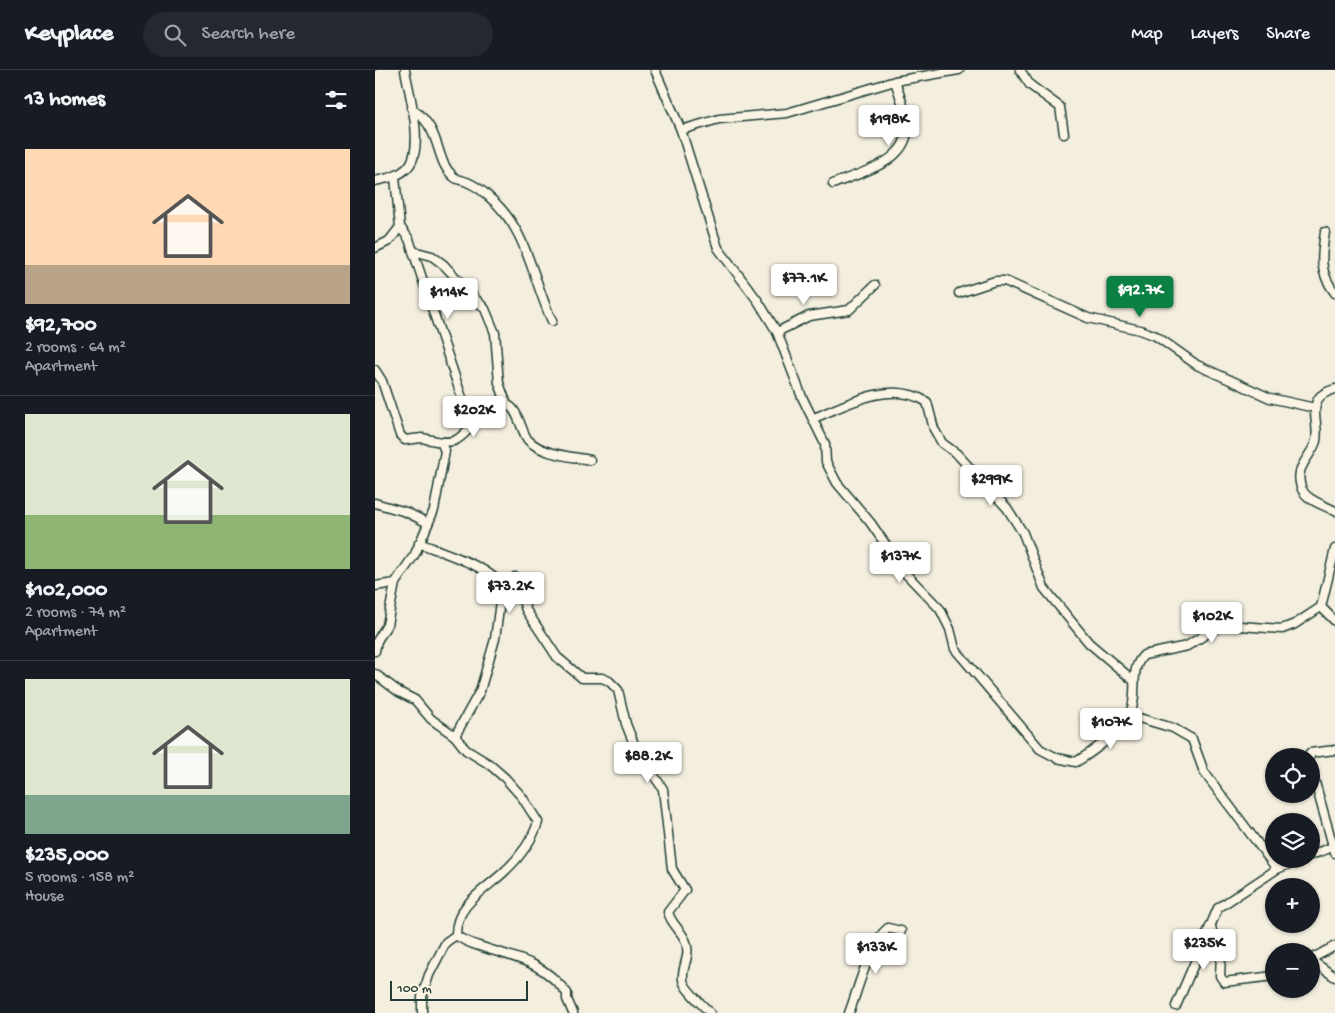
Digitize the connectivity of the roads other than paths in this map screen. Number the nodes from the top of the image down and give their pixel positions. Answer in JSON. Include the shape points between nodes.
{"nodes":[{"id":1,"x":405,"y":70,"type":"edge"},
{"id":2,"x":655,"y":70,"type":"edge"},
{"id":3,"x":959,"y":70,"type":"edge"},
{"id":4,"x":1020,"y":70,"type":"edge"},
{"id":5,"x":895,"y":81,"type":"junction"},
{"id":6,"x":412,"y":109,"type":"junction"},
{"id":7,"x":681,"y":130,"type":"junction"},
{"id":8,"x":1063,"y":134,"type":"dead end"},
{"id":9,"x":395,"y":177,"type":"junction"},
{"id":10,"x":375,"y":181,"type":"edge"},
{"id":11,"x":833,"y":184,"type":"dead end"},
{"id":12,"x":400,"y":227,"type":"junction"},
{"id":13,"x":1325,"y":232,"type":"dead end"},
{"id":14,"x":375,"y":248,"type":"edge"},
{"id":15,"x":413,"y":251,"type":"junction"},
{"id":16,"x":875,"y":285,"type":"dead end"},
{"id":17,"x":959,"y":294,"type":"dead end"},
{"id":18,"x":1335,"y":294,"type":"edge"},
{"id":19,"x":552,"y":321,"type":"dead end"},
{"id":20,"x":777,"y":332,"type":"junction"},
{"id":21,"x":375,"y":370,"type":"edge"},
{"id":22,"x":1335,"y":389,"type":"edge"},
{"id":23,"x":507,"y":405,"type":"junction"},
{"id":24,"x":1315,"y":408,"type":"junction"},
{"id":25,"x":814,"y":418,"type":"junction"},
{"id":26,"x":471,"y":425,"type":"junction"},
{"id":27,"x":441,"y":442,"type":"junction"},
{"id":28,"x":590,"y":460,"type":"dead end"},
{"id":29,"x":375,"y":503,"type":"edge"},
{"id":30,"x":1335,"y":511,"type":"edge"},
{"id":31,"x":428,"y":523,"type":"junction"},
{"id":32,"x":419,"y":543,"type":"junction"},
{"id":33,"x":1335,"y":549,"type":"edge"},
{"id":34,"x":515,"y":578,"type":"dead end"},
{"id":35,"x":395,"y":583,"type":"junction"},
{"id":36,"x":375,"y":586,"type":"edge"},
{"id":37,"x":1321,"y":607,"type":"junction"},
{"id":38,"x":1335,"y":621,"type":"edge"},
{"id":39,"x":375,"y":650,"type":"edge"},
{"id":40,"x":375,"y":674,"type":"edge"},
{"id":41,"x":1134,"y":681,"type":"junction"},
{"id":42,"x":1129,"y":716,"type":"junction"},
{"id":43,"x":455,"y":736,"type":"junction"},
{"id":44,"x":1335,"y":750,"type":"edge"},
{"id":45,"x":1320,"y":751,"type":"edge"},
{"id":46,"x":1320,"y":800,"type":"edge"},
{"id":47,"x":1334,"y":849,"type":"edge"},
{"id":48,"x":1265,"y":852,"type":"edge"},
{"id":49,"x":1320,"y":853,"type":"edge"},
{"id":50,"x":1277,"y":868,"type":"edge"},
{"id":51,"x":1211,"y":926,"type":"junction"},
{"id":52,"x":901,"y":931,"type":"dead end"},
{"id":53,"x":457,"y":935,"type":"junction"},
{"id":54,"x":1335,"y":946,"type":"edge"},
{"id":55,"x":1320,"y":955,"type":"edge"},
{"id":56,"x":1320,"y":966,"type":"edge"},
{"id":57,"x":1265,"y":977,"type":"edge"},
{"id":58,"x":1335,"y":977,"type":"edge"},
{"id":59,"x":1176,"y":1006,"type":"dead end"},
{"id":60,"x":422,"y":1013,"type":"edge"},
{"id":61,"x":573,"y":1013,"type":"edge"},
{"id":62,"x":710,"y":1013,"type":"edge"},
{"id":63,"x":849,"y":1013,"type":"edge"}],
"edges":[{"from":1,"to":6,"type":"street"},
{"from":2,"to":7,"type":"street"},
{"from":3,"to":5,"type":"street"},
{"from":4,"to":8,"type":"street","via":[[1030,85],[1060,107]]},
{"from":5,"to":7,"type":"street","via":[[787,113],[719,119]]},
{"from":5,"to":11,"type":"street","via":[[907,123],[901,149],[889,160]]},
{"from":6,"to":9,"type":"street","via":[[416,139],[414,151],[409,167]]},
{"from":6,"to":19,"type":"street","via":[[422,115],[430,127],[453,177],[489,197],[508,216],[527,251],[539,294]]},
{"from":7,"to":20,"type":"street","via":[[718,248]]},
{"from":9,"to":10,"type":"street"},
{"from":9,"to":12,"type":"street"},
{"from":12,"to":14,"type":"street","via":[[389,241]]},
{"from":12,"to":15,"type":"street"},
{"from":13,"to":18,"type":"street","via":[[1322,269]]},
{"from":15,"to":23,"type":"street","via":[[431,256],[444,265],[485,309],[495,333],[499,383]]},
{"from":15,"to":26,"type":"street"},
{"from":16,"to":20,"type":"street","via":[[849,310],[809,316]]},
{"from":17,"to":24,"type":"street","via":[[995,281],[1005,281],[1089,318],[1156,336],[1197,365],[1270,398]]},
{"from":20,"to":25,"type":"street","via":[[802,397]]},
{"from":21,"to":27,"type":"street","via":[[382,381],[400,436],[405,440],[422,438]]},
{"from":22,"to":24,"type":"street","via":[[1321,395]]},
{"from":23,"to":26,"type":"street","via":[[496,407]]},
{"from":23,"to":28,"type":"street","via":[[513,408],[528,439],[539,449]]},
{"from":24,"to":30,"type":"street","via":[[1316,437],[1299,471],[1301,487],[1311,499]]},
{"from":25,"to":41,"type":"street","via":[[871,394],[918,396],[927,402],[942,443],[957,454],[1007,508],[1023,533],[1044,588],[1089,643]]},
{"from":25,"to":42,"type":"street","via":[[825,444],[826,462],[837,483],[870,522],[906,574],[940,609],[955,649],[1041,749],[1057,758],[1076,762],[1091,753]]},
{"from":26,"to":27,"type":"street","via":[[455,440]]},
{"from":27,"to":31,"type":"street","via":[[445,460]]},
{"from":29,"to":31,"type":"street","via":[[406,512]]},
{"from":31,"to":32,"type":"street"},
{"from":32,"to":35,"type":"street"},
{"from":32,"to":43,"type":"street","via":[[487,572],[499,580],[502,587],[495,639],[481,691]]},
{"from":33,"to":37,"type":"street"},
{"from":34,"to":62,"type":"street","via":[[526,610],[557,656],[583,678],[609,680],[618,690],[636,749],[663,789],[672,870],[685,890],[668,912],[686,943],[688,955],[684,984]]},
{"from":35,"to":36,"type":"street"},
{"from":35,"to":39,"type":"street","via":[[387,625]]},
{"from":37,"to":38,"type":"street"},
{"from":37,"to":41,"type":"street","via":[[1286,628],[1226,625],[1187,646],[1144,655],[1139,660]]},
{"from":40,"to":43,"type":"street","via":[[415,700],[431,719]]},
{"from":41,"to":42,"type":"street"},
{"from":42,"to":48,"type":"street","via":[[1173,728],[1192,739],[1204,772]]},
{"from":43,"to":53,"type":"street","via":[[466,750],[505,778],[539,822],[535,834],[507,869],[460,914]]},
{"from":44,"to":45,"type":"street"},
{"from":46,"to":47,"type":"street"},
{"from":47,"to":49,"type":"street"},
{"from":50,"to":51,"type":"street","via":[[1224,903],[1213,916]]},
{"from":51,"to":57,"type":"street","via":[[1214,942],[1221,954],[1220,976],[1224,982]]},
{"from":51,"to":59,"type":"street"},
{"from":52,"to":63,"type":"street","via":[[888,928],[883,932]]},
{"from":53,"to":60,"type":"street","via":[[446,942],[429,976],[422,998]]},
{"from":53,"to":61,"type":"street","via":[[470,943],[547,971],[567,993]]},
{"from":54,"to":55,"type":"street"},
{"from":56,"to":58,"type":"street"}]}
